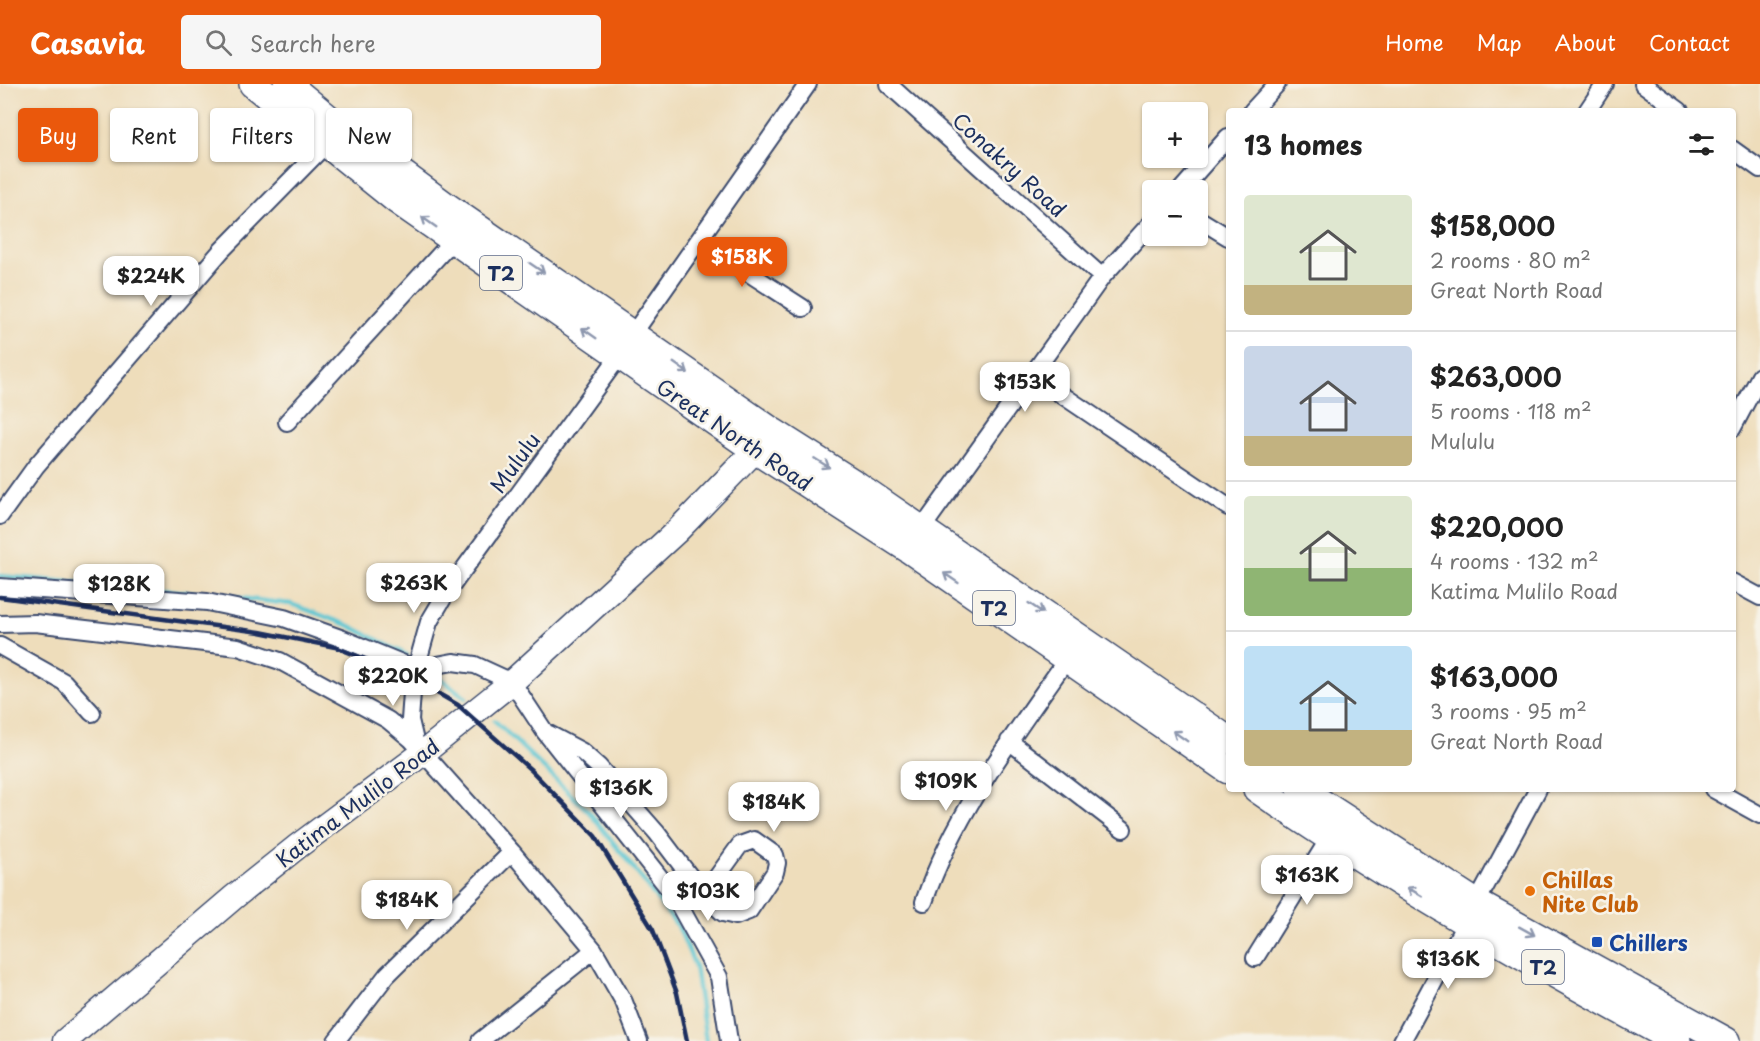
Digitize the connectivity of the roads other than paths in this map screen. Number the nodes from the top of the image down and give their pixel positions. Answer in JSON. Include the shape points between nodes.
{"nodes":[{"id":1,"x":253,"y":84,"type":"edge"},
{"id":2,"x":287,"y":84,"type":"edge"},
{"id":3,"x":808,"y":84,"type":"edge"},
{"id":4,"x":888,"y":84,"type":"edge"},
{"id":5,"x":1276,"y":84,"type":"edge"},
{"id":6,"x":1605,"y":84,"type":"edge"},
{"id":7,"x":1643,"y":84,"type":"edge"},
{"id":8,"x":1255,"y":108,"type":"edge"},
{"id":9,"x":1589,"y":108,"type":"edge"},
{"id":10,"x":1676,"y":108,"type":"edge"},
{"id":11,"x":326,"y":128,"type":"edge"},
{"id":12,"x":326,"y":131,"type":"edge"},
{"id":13,"x":1226,"y":139,"type":"edge"},
{"id":14,"x":326,"y":143,"type":"edge"},
{"id":15,"x":1736,"y":152,"type":"edge"},
{"id":16,"x":359,"y":162,"type":"edge"},
{"id":17,"x":375,"y":162,"type":"edge"},
{"id":18,"x":1760,"y":169,"type":"edge"},
{"id":19,"x":1190,"y":180,"type":"edge"},
{"id":20,"x":1208,"y":225,"type":"edge"},
{"id":21,"x":1142,"y":233,"type":"edge"},
{"id":22,"x":1226,"y":236,"type":"edge"},
{"id":23,"x":454,"y":240,"type":"junction"},
{"id":24,"x":699,"y":241,"type":"junction"},
{"id":25,"x":1102,"y":277,"type":"junction"},
{"id":26,"x":803,"y":308,"type":"dead end"},
{"id":27,"x":626,"y":344,"type":"junction"},
{"id":28,"x":1031,"y":374,"type":"junction"},
{"id":29,"x":1760,"y":376,"type":"edge"},
{"id":30,"x":1736,"y":421,"type":"edge"},
{"id":31,"x":287,"y":422,"type":"dead end"},
{"id":32,"x":765,"y":442,"type":"junction"},
{"id":33,"x":1226,"y":506,"type":"edge"},
{"id":34,"x":0,"y":516,"type":"edge"},
{"id":35,"x":921,"y":530,"type":"junction"},
{"id":36,"x":1736,"y":584,"type":"edge"},
{"id":37,"x":0,"y":586,"type":"edge"},
{"id":38,"x":1760,"y":597,"type":"edge"},
{"id":39,"x":0,"y":624,"type":"edge"},
{"id":40,"x":0,"y":646,"type":"edge"},
{"id":41,"x":1067,"y":659,"type":"junction"},
{"id":42,"x":416,"y":669,"type":"junction"},
{"id":43,"x":512,"y":682,"type":"junction"},
{"id":44,"x":92,"y":713,"type":"dead end"},
{"id":45,"x":545,"y":732,"type":"junction"},
{"id":46,"x":1226,"y":739,"type":"edge"},
{"id":47,"x":1010,"y":741,"type":"junction"},
{"id":48,"x":419,"y":749,"type":"junction"},
{"id":49,"x":1226,"y":769,"type":"edge"},
{"id":50,"x":1262,"y":792,"type":"edge"},
{"id":51,"x":1304,"y":792,"type":"edge"},
{"id":52,"x":1536,"y":792,"type":"edge"},
{"id":53,"x":1718,"y":792,"type":"edge"},
{"id":54,"x":1760,"y":815,"type":"edge"},
{"id":55,"x":1123,"y":829,"type":"dead end"},
{"id":56,"x":1330,"y":837,"type":"junction"},
{"id":57,"x":512,"y":852,"type":"junction"},
{"id":58,"x":704,"y":895,"type":"junction"},
{"id":59,"x":924,"y":902,"type":"dead end"},
{"id":60,"x":1470,"y":912,"type":"junction"},
{"id":61,"x":594,"y":950,"type":"junction"},
{"id":62,"x":1255,"y":957,"type":"dead end"},
{"id":63,"x":71,"y":1040,"type":"edge"},
{"id":64,"x":336,"y":1041,"type":"edge"},
{"id":65,"x":480,"y":1041,"type":"edge"},
{"id":66,"x":639,"y":1041,"type":"edge"},
{"id":67,"x":729,"y":1041,"type":"edge"},
{"id":68,"x":1402,"y":1041,"type":"edge"},
{"id":69,"x":1677,"y":1041,"type":"edge"},
{"id":70,"x":1726,"y":1041,"type":"edge"}],
"edges":[{"from":1,"to":12,"type":"main road","name":"Great North Road","number":"T2"},
{"from":2,"to":11,"type":"main road","name":"Great North Road","number":"T2"},
{"from":3,"to":24,"type":"street","name":"Mululu"},
{"from":4,"to":25,"type":"street","name":"Conakry Road"},
{"from":5,"to":8,"type":"street"},
{"from":6,"to":9,"type":"street"},
{"from":7,"to":10,"type":"street"},
{"from":13,"to":19,"type":"street"},
{"from":14,"to":34,"type":"street","via":[[221,251],[36,466]]},
{"from":15,"to":18,"type":"street"},
{"from":23,"to":16,"type":"main road","name":"Great North Road","number":"T2","one_way":true,"via":[[398,201]]},
{"from":17,"to":27,"type":"main road","name":"Great North Road","number":"T2","one_way":true,"via":[[446,206]]},
{"from":20,"to":22,"type":"street"},
{"from":21,"to":25,"type":"street"},
{"from":27,"to":23,"type":"main road","name":"Great North Road","number":"T2","one_way":true},
{"from":23,"to":31,"type":"street"},
{"from":24,"to":26,"type":"street"},
{"from":24,"to":27,"type":"street","name":"Mululu"},
{"from":25,"to":28,"type":"street"},
{"from":27,"to":32,"type":"main road","name":"Great North Road","number":"T2"},
{"from":27,"to":42,"type":"street","name":"Mululu","via":[[446,595],[429,622]]},
{"from":28,"to":33,"type":"street"},
{"from":28,"to":35,"type":"street"},
{"from":29,"to":30,"type":"street"},
{"from":32,"to":35,"type":"main road","name":"Great North Road","number":"T2","one_way":true,"via":[[858,486]]},
{"from":41,"to":32,"type":"main road","name":"Great North Road","number":"T2","one_way":true,"via":[[910,550]]},
{"from":32,"to":43,"type":"main road","name":"Katima Mulilo Road","via":[[676,531]]},
{"from":35,"to":46,"type":"main road","name":"Great North Road","number":"T2","one_way":true},
{"from":36,"to":38,"type":"street"},
{"from":37,"to":42,"type":"street","via":[[207,602],[285,618]]},
{"from":39,"to":48,"type":"street","via":[[35,623],[238,647],[280,661],[388,720]]},
{"from":40,"to":44,"type":"street","via":[[64,682]]},
{"from":41,"to":47,"type":"street"},
{"from":49,"to":41,"type":"main road","name":"Great North Road","number":"T2","one_way":true},
{"from":42,"to":43,"type":"street","via":[[453,662],[475,665]]},
{"from":42,"to":48,"type":"street","name":"Mululu","via":[[410,720]]},
{"from":43,"to":45,"type":"street"},
{"from":43,"to":48,"type":"main road","name":"Katima Mulilo Road"},
{"from":45,"to":58,"type":"street","via":[[566,741],[599,767]]},
{"from":45,"to":67,"type":"street","via":[[673,894],[719,977]]},
{"from":47,"to":55,"type":"street"},
{"from":47,"to":59,"type":"street","via":[[952,836]]},
{"from":48,"to":57,"type":"street"},
{"from":48,"to":63,"type":"main road","name":"Katima Mulilo Road","via":[[234,897]]},
{"from":50,"to":56,"type":"main road","number":"T2"},
{"from":51,"to":60,"type":"main road","number":"T2"},
{"from":52,"to":60,"type":"street"},
{"from":53,"to":54,"type":"street"},
{"from":60,"to":56,"type":"main road","number":"T2","one_way":true},
{"from":56,"to":62,"type":"street"},
{"from":57,"to":61,"type":"street"},
{"from":57,"to":64,"type":"street","via":[[387,975]]},
{"from":58,"to":58,"type":"street","via":[[723,913],[736,916],[749,911],[775,872],[775,855],[754,840],[740,845]]},
{"from":60,"to":68,"type":"street"},
{"from":60,"to":69,"type":"main road","number":"T2"},
{"from":60,"to":70,"type":"main road","number":"T2","one_way":true},
{"from":61,"to":65,"type":"street"},
{"from":61,"to":66,"type":"street","via":[[624,1002]]}]}
